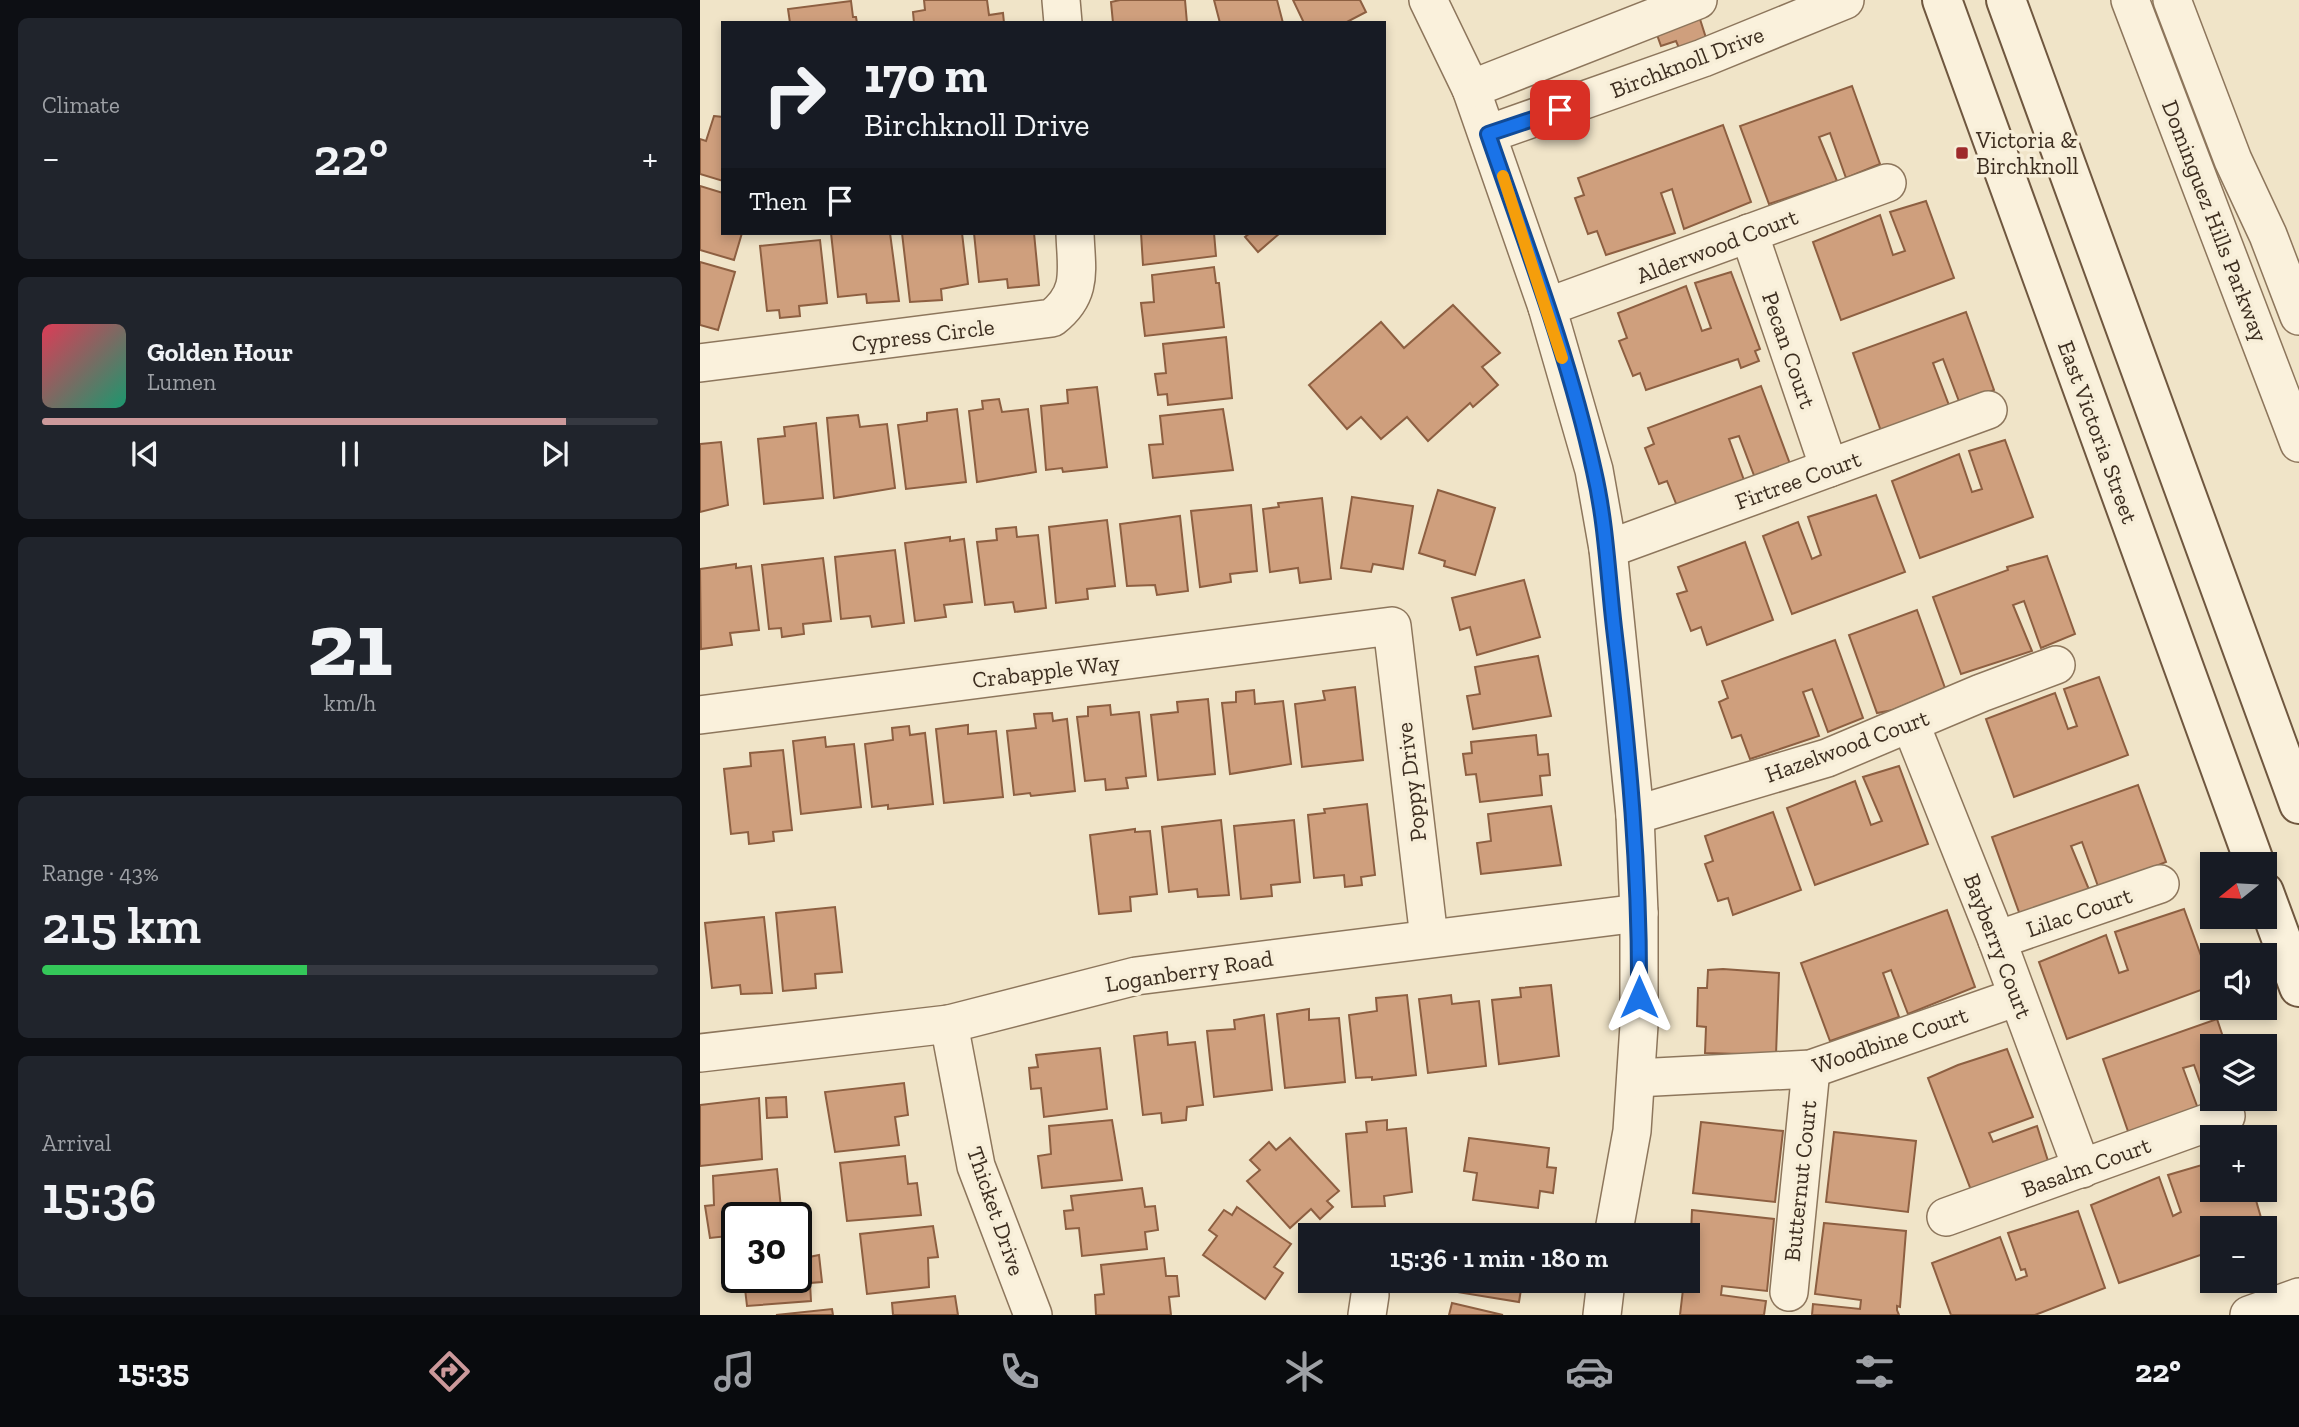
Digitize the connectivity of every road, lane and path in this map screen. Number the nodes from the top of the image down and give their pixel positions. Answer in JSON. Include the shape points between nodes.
{"nodes":[{"id":1,"x":1061,"y":0,"type":"edge"},
{"id":2,"x":1428,"y":0,"type":"edge"},
{"id":3,"x":1698,"y":0,"type":"edge"},
{"id":4,"x":1845,"y":0,"type":"edge"},
{"id":5,"x":1942,"y":0,"type":"edge"},
{"id":6,"x":2006,"y":0,"type":"edge"},
{"id":7,"x":2130,"y":0,"type":"edge"},
{"id":8,"x":2172,"y":0,"type":"edge"},
{"id":9,"x":1063,"y":21,"type":"edge"},
{"id":10,"x":1471,"y":89,"type":"junction"},
{"id":11,"x":1488,"y":134,"type":"junction"},
{"id":12,"x":1886,"y":183,"type":"dead end"},
{"id":13,"x":1749,"y":233,"type":"junction"},
{"id":14,"x":1075,"y":235,"type":"edge"},
{"id":15,"x":1548,"y":307,"type":"junction"},
{"id":16,"x":2299,"y":316,"type":"edge"},
{"id":17,"x":700,"y":363,"type":"edge"},
{"id":18,"x":1988,"y":411,"type":"dead end"},
{"id":19,"x":2299,"y":443,"type":"edge"},
{"id":20,"x":1829,"y":468,"type":"junction"},
{"id":21,"x":1608,"y":549,"type":"junction"},
{"id":22,"x":1392,"y":626,"type":"joint"},
{"id":23,"x":2056,"y":665,"type":"dead end"},
{"id":24,"x":700,"y":715,"type":"edge"},
{"id":25,"x":1911,"y":725,"type":"junction"},
{"id":26,"x":2299,"y":804,"type":"edge"},
{"id":27,"x":1635,"y":815,"type":"junction"},
{"id":28,"x":2251,"y":852,"type":"edge"},
{"id":29,"x":2160,"y":884,"type":"dead end"},
{"id":30,"x":1640,"y":913,"type":"junction"},
{"id":31,"x":2277,"y":927,"type":"edge"},
{"id":32,"x":1429,"y":938,"type":"junction"},
{"id":33,"x":1997,"y":940,"type":"junction"},
{"id":34,"x":2299,"y":987,"type":"edge"},
{"id":35,"x":2017,"y":997,"type":"junction"},
{"id":36,"x":949,"y":1024,"type":"junction"},
{"id":37,"x":700,"y":1053,"type":"edge"},
{"id":38,"x":1811,"y":1069,"type":"junction"},
{"id":39,"x":1636,"y":1077,"type":"junction"},
{"id":40,"x":2226,"y":1116,"type":"dead end"},
{"id":41,"x":2082,"y":1169,"type":"junction"},
{"id":42,"x":1945,"y":1217,"type":"dead end"},
{"id":43,"x":1615,"y":1223,"type":"edge"},
{"id":44,"x":1789,"y":1292,"type":"dead end"},
{"id":45,"x":1605,"y":1293,"type":"edge"},
{"id":46,"x":2299,"y":1297,"type":"edge"},
{"id":47,"x":1033,"y":1315,"type":"edge"},
{"id":48,"x":1602,"y":1315,"type":"edge"},
{"id":49,"x":2249,"y":1315,"type":"edge"}],
"edges":[{"from":1,"to":9,"type":"street"},
{"from":2,"to":10,"type":"street"},
{"from":3,"to":10,"type":"street"},
{"from":4,"to":11,"type":"street","name":"Birchknoll Drive","via":[[1679,67]]},
{"from":5,"to":28,"type":"main road","name":"East Victoria Street"},
{"from":6,"to":26,"type":"main road"},
{"from":7,"to":19,"type":"street","name":"Dominguez Hills Parkway"},
{"from":8,"to":16,"type":"street","name":"Dominguez Hills Parkway"},
{"from":10,"to":11,"type":"street"},
{"from":11,"to":15,"type":"street"},
{"from":12,"to":13,"type":"street","name":"Alderwood Court"},
{"from":13,"to":15,"type":"street","name":"Alderwood Court"},
{"from":13,"to":20,"type":"street","name":"Pecan Court"},
{"from":14,"to":17,"type":"street","name":"Cypress Circle","via":[[1077,283],[1069,304],[1052,318]]},
{"from":15,"to":21,"type":"street","via":[[1594,470]]},
{"from":18,"to":20,"type":"street","name":"Firtree Court"},
{"from":20,"to":21,"type":"street","name":"Firtree Court"},
{"from":21,"to":27,"type":"street"},
{"from":22,"to":24,"type":"street","name":"Crabapple Way"},
{"from":22,"to":32,"type":"street","name":"Poppy Drive"},
{"from":23,"to":25,"type":"street","name":"Hazelwood Court"},
{"from":25,"to":27,"type":"street","name":"Hazelwood Court","via":[[1827,758]]},
{"from":25,"to":33,"type":"street","name":"Bayberry Court"},
{"from":27,"to":30,"type":"street"},
{"from":29,"to":33,"type":"street","name":"Lilac Court"},
{"from":30,"to":32,"type":"street","name":"Loganberry Road"},
{"from":30,"to":39,"type":"street"},
{"from":31,"to":34,"type":"main road"},
{"from":32,"to":36,"type":"street","name":"Loganberry Road","via":[[1136,975]]},
{"from":33,"to":35,"type":"street","name":"Bayberry Court"},
{"from":35,"to":38,"type":"street","name":"Woodbine Court"},
{"from":35,"to":41,"type":"street","name":"Bayberry Court"},
{"from":36,"to":37,"type":"street","name":"Loganberry Road"},
{"from":36,"to":47,"type":"street","name":"Thicket Drive","via":[[976,1166]]},
{"from":38,"to":39,"type":"street","name":"Woodbine Court"},
{"from":38,"to":44,"type":"street","name":"Butternut Court"},
{"from":39,"to":43,"type":"street","via":[[1632,1131]]},
{"from":40,"to":41,"type":"street","name":"Basalm Court"},
{"from":41,"to":42,"type":"street","name":"Basalm Court"},
{"from":45,"to":48,"type":"street"},
{"from":46,"to":49,"type":"street"}]}
